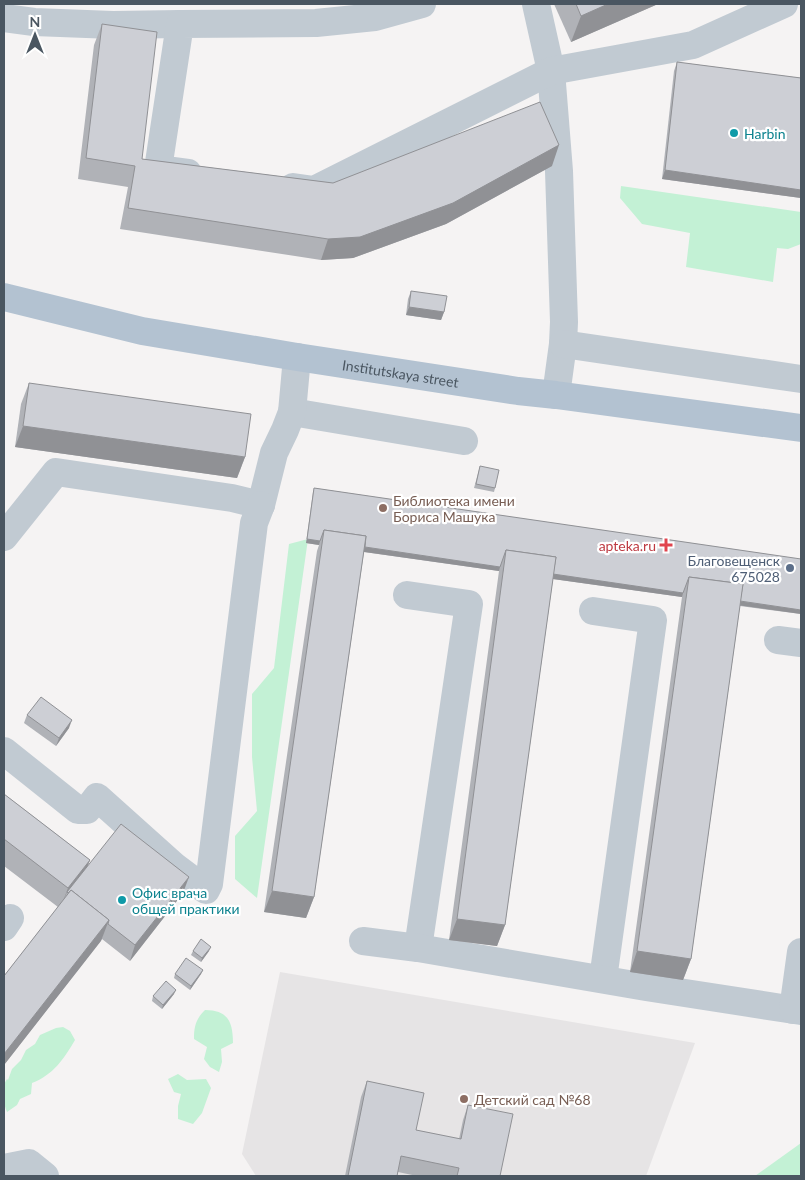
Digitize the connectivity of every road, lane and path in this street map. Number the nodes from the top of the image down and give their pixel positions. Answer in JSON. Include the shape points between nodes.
{"nodes":[{"id":1,"x":422,"y":4,"type":"edge"},
{"id":2,"x":536,"y":4,"type":"edge"},
{"id":3,"x":784,"y":4,"type":"edge"},
{"id":4,"x":115,"y":14,"type":"edge"},
{"id":5,"x":4,"y":18,"type":"edge"},
{"id":6,"x":180,"y":24,"type":"junction"},
{"id":7,"x":551,"y":71,"type":"junction"},
{"id":8,"x":216,"y":177,"type":"edge"},
{"id":9,"x":265,"y":183,"type":"edge"},
{"id":10,"x":4,"y":297,"type":"edge"},
{"id":11,"x":563,"y":344,"type":"junction"},
{"id":12,"x":297,"y":357,"type":"junction"},
{"id":13,"x":801,"y":379,"type":"edge"},
{"id":14,"x":556,"y":395,"type":"junction"},
{"id":15,"x":292,"y":412,"type":"junction"},
{"id":16,"x":801,"y":428,"type":"edge"},
{"id":17,"x":464,"y":441,"type":"dead end"},
{"id":18,"x":261,"y":505,"type":"junction"},
{"id":19,"x":4,"y":537,"type":"edge"},
{"id":20,"x":407,"y":595,"type":"dead end"},
{"id":21,"x":593,"y":611,"type":"dead end"},
{"id":22,"x":4,"y":752,"type":"edge"},
{"id":23,"x":363,"y":941,"type":"dead end"},
{"id":24,"x":418,"y":948,"type":"junction"},
{"id":25,"x":801,"y":952,"type":"edge"},
{"id":26,"x":604,"y":979,"type":"junction"},
{"id":27,"x":797,"y":1011,"type":"edge"},
{"id":28,"x":4,"y":1168,"type":"edge"},
{"id":29,"x":45,"y":1176,"type":"edge"}],
"edges":[{"from":1,"to":6,"type":"lane","via":[[375,17],[316,23]]},
{"from":2,"to":7,"type":"lane"},
{"from":3,"to":7,"type":"lane","via":[[693,45]]},
{"from":4,"to":5,"type":"lane","via":[[34,22]]},
{"from":4,"to":6,"type":"lane"},
{"from":6,"to":8,"type":"lane","via":[[158,169]]},
{"from":7,"to":9,"type":"lane","via":[[314,190]]},
{"from":7,"to":11,"type":"lane","via":[[559,171]]},
{"from":10,"to":12,"type":"main road","name":"Institutskaya street","via":[[142,331]]},
{"from":11,"to":13,"type":"lane"},
{"from":11,"to":14,"type":"lane"},
{"from":12,"to":14,"type":"main road","name":"Institutskaya street"},
{"from":12,"to":15,"type":"lane"},
{"from":14,"to":16,"type":"main road","name":"Institutskaya street"},
{"from":15,"to":17,"type":"lane"},
{"from":15,"to":18,"type":"lane","via":[[274,453]]},
{"from":18,"to":19,"type":"lane","via":[[56,472]]},
{"from":18,"to":22,"type":"lane","via":[[254,522],[206,890],[174,866],[97,797],[87,810],[78,810]]},
{"from":20,"to":24,"type":"lane","via":[[469,604]]},
{"from":21,"to":26,"type":"lane","via":[[654,620]]},
{"from":23,"to":24,"type":"lane"},
{"from":24,"to":26,"type":"lane"},
{"from":25,"to":27,"type":"lane"},
{"from":26,"to":27,"type":"lane"},
{"from":28,"to":29,"type":"lane","via":[[29,1163]]}]}
